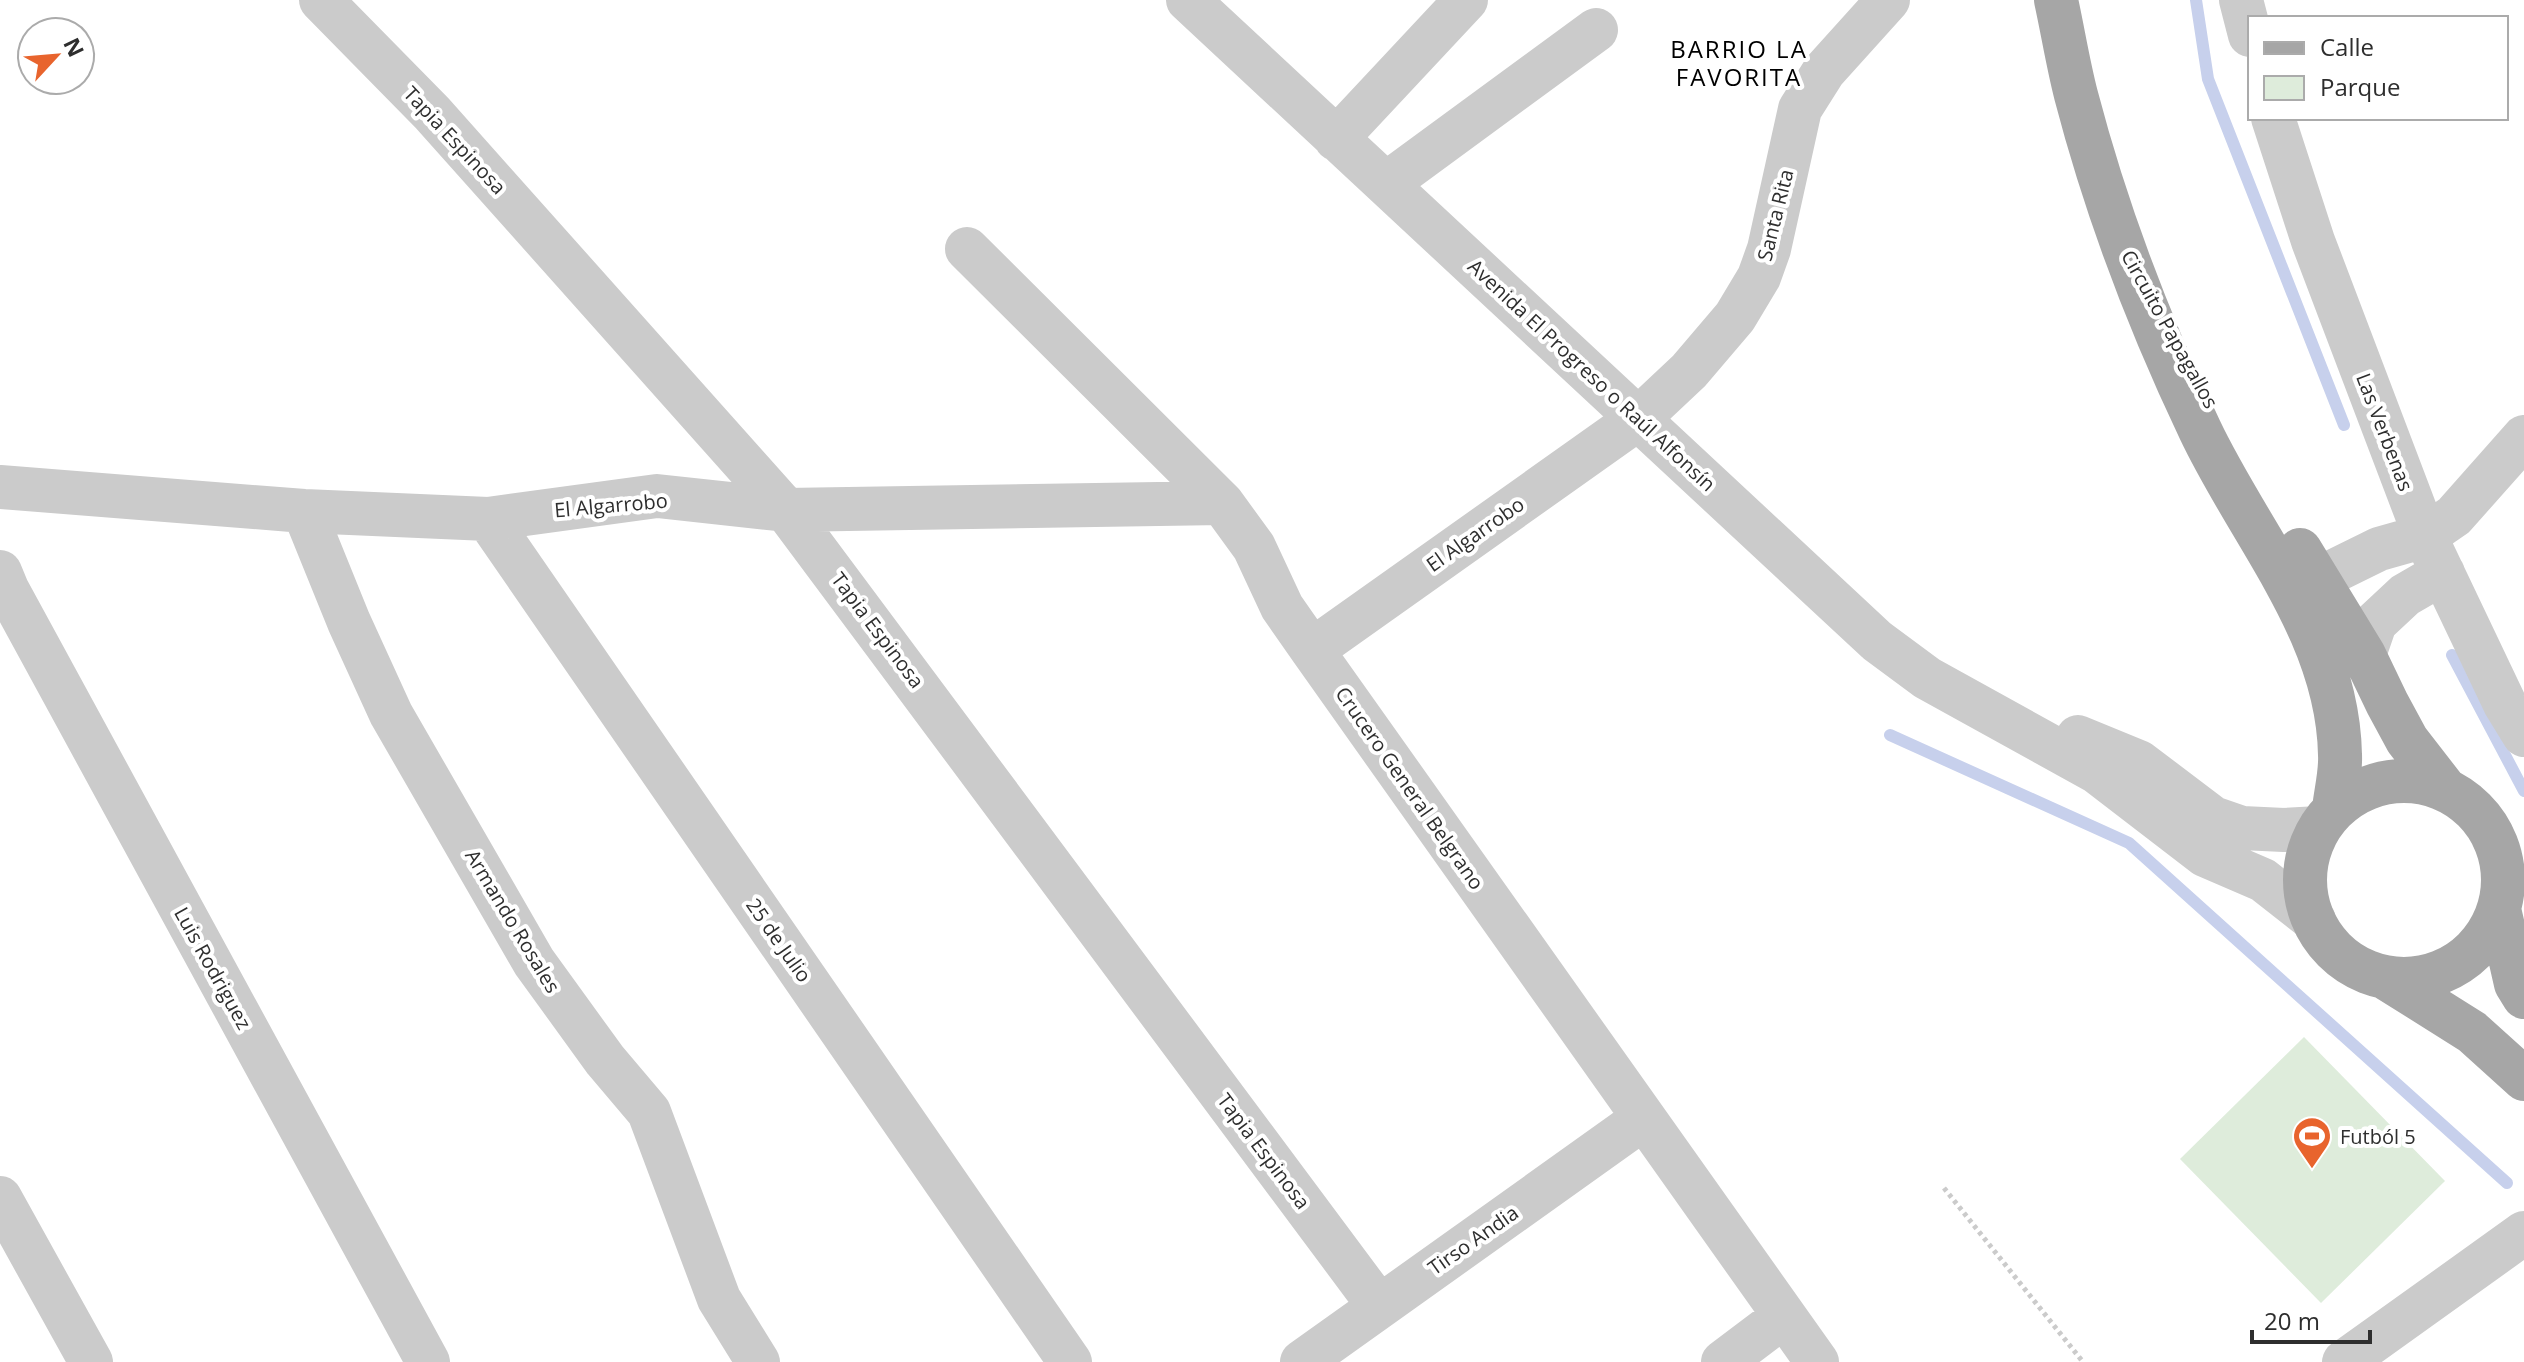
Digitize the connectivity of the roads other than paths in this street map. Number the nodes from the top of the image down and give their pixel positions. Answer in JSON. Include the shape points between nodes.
{"nodes":[{"id":1,"x":321,"y":0,"type":"edge"},
{"id":2,"x":1188,"y":0,"type":"edge"},
{"id":3,"x":1466,"y":0,"type":"edge"},
{"id":4,"x":1888,"y":0,"type":"edge"},
{"id":5,"x":2056,"y":0,"type":"edge"},
{"id":6,"x":2241,"y":0,"type":"edge"},
{"id":7,"x":2248,"y":27,"type":"edge"},
{"id":8,"x":1596,"y":30,"type":"dead end"},
{"id":9,"x":2274,"y":120,"type":"edge"},
{"id":10,"x":1336,"y":139,"type":"junction"},
{"id":11,"x":1386,"y":184,"type":"junction"},
{"id":12,"x":967,"y":249,"type":"dead end"},
{"id":13,"x":1639,"y":418,"type":"junction"},
{"id":14,"x":2524,"y":437,"type":"edge"},
{"id":15,"x":0,"y":487,"type":"edge"},
{"id":16,"x":1222,"y":503,"type":"junction"},
{"id":17,"x":786,"y":510,"type":"junction"},
{"id":18,"x":304,"y":511,"type":"junction"},
{"id":19,"x":488,"y":519,"type":"junction"},
{"id":20,"x":2434,"y":554,"type":"junction"},
{"id":21,"x":0,"y":572,"type":"edge"},
{"id":22,"x":2310,"y":594,"type":"junction"},
{"id":23,"x":1312,"y":650,"type":"junction"},
{"id":24,"x":2364,"y":655,"type":"junction"},
{"id":25,"x":2014,"y":724,"type":"junction"},
{"id":26,"x":2524,"y":735,"type":"edge"},
{"id":27,"x":2445,"y":789,"type":"junction"},
{"id":28,"x":2327,"y":818,"type":"junction"},
{"id":29,"x":2499,"y":909,"type":"junction"},
{"id":30,"x":2314,"y":920,"type":"junction"},
{"id":31,"x":2386,"y":978,"type":"junction"},
{"id":32,"x":2524,"y":997,"type":"edge"},
{"id":33,"x":2524,"y":1079,"type":"edge"},
{"id":34,"x":1644,"y":1118,"type":"junction"},
{"id":35,"x":0,"y":1198,"type":"edge"},
{"id":36,"x":2524,"y":1233,"type":"edge"},
{"id":37,"x":1379,"y":1306,"type":"junction"},
{"id":38,"x":1784,"y":1316,"type":"junction"},
{"id":39,"x":91,"y":1362,"type":"edge"},
{"id":40,"x":428,"y":1362,"type":"edge"},
{"id":41,"x":758,"y":1362,"type":"edge"},
{"id":42,"x":1070,"y":1362,"type":"edge"},
{"id":43,"x":1302,"y":1362,"type":"edge"},
{"id":44,"x":1723,"y":1362,"type":"edge"},
{"id":45,"x":1817,"y":1362,"type":"edge"},
{"id":46,"x":2344,"y":1362,"type":"edge"}],
"edges":[{"from":1,"to":17,"type":"street","name":"Tapia Espinosa","via":[[432,113]]},
{"from":2,"to":10,"type":"street","name":"Avenida El Progreso o Raúl Alfonsín"},
{"from":3,"to":10,"type":"street"},
{"from":4,"to":13,"type":"street","name":"Santa Rita","via":[[1824,71],[1800,109],[1769,249],[1743,304],[1689,371]]},
{"from":5,"to":22,"type":"main road","name":"Circuito Papagallos","via":[[2076,94],[2118,236],[2201,432]]},
{"from":6,"to":7,"type":"street"},
{"from":8,"to":11,"type":"street"},
{"from":9,"to":20,"type":"street","name":"Las Verbenas","via":[[2313,241]]},
{"from":10,"to":11,"type":"street","name":"Avenida El Progreso o Raúl Alfonsín"},
{"from":11,"to":13,"type":"street","name":"Avenida El Progreso o Raúl Alfonsín"},
{"from":12,"to":16,"type":"street","name":"Crucero General Belgrano"},
{"from":13,"to":23,"type":"street","name":"El Algarrobo"},
{"from":13,"to":25,"type":"street","name":"Avenida El Progreso o Raúl Alfonsín","via":[[1877,641],[1927,678]]},
{"from":14,"to":20,"type":"street","via":[[2454,516]]},
{"from":15,"to":18,"type":"street","name":"El Algarrobo"},
{"from":16,"to":17,"type":"street","name":"El Algarrobo"},
{"from":16,"to":23,"type":"street","name":"Crucero General Belgrano","via":[[1254,547],[1282,607]]},
{"from":17,"to":19,"type":"street","name":"El Algarrobo","via":[[657,496]]},
{"from":17,"to":37,"type":"street","name":"Tapia Espinosa"},
{"from":18,"to":19,"type":"street","name":"El Algarrobo"},
{"from":18,"to":41,"type":"street","name":"Armando Rosales","via":[[391,714],[534,962],[649,1112],[719,1299]]},
{"from":19,"to":42,"type":"street","name":"25 de Julio"},
{"from":20,"to":22,"type":"street","via":[[2379,549]]},
{"from":20,"to":24,"type":"street","via":[[2405,595],[2375,623]]},
{"from":20,"to":26,"type":"street","name":"Las Verbenas"},
{"from":21,"to":40,"type":"street","name":"Luis Rodriguez"},
{"from":22,"to":24,"type":"main road","name":"Circuito Papagallos"},
{"from":22,"to":28,"type":"main road","name":"Circuito Papagallos","via":[[2338,719],[2341,757]]},
{"from":23,"to":34,"type":"street","name":"Crucero General Belgrano"},
{"from":24,"to":27,"type":"main road","name":"Circuito Papagallos","via":[[2407,740]]},
{"from":25,"to":28,"type":"street","via":[[2070,734],[2139,762],[2213,818],[2242,828],[2284,830]]},
{"from":25,"to":30,"type":"street","name":"Avenida El Progreso o Raúl Alfonsín","via":[[2097,772],[2205,855],[2263,880]]},
{"from":27,"to":28,"type":"main road","via":[[2416,781],[2387,782],[2359,791]]},
{"from":27,"to":29,"type":"main road","via":[[2488,826],[2500,852]]},
{"from":28,"to":30,"type":"main road","via":[[2310,849],[2305,873]]},
{"from":29,"to":31,"type":"main road","via":[[2475,951],[2456,965],[2410,980]]},
{"from":29,"to":32,"type":"main road","via":[[2516,984]]},
{"from":30,"to":31,"type":"main road","via":[[2343,958]]},
{"from":31,"to":33,"type":"main road","via":[[2472,1032]]},
{"from":34,"to":37,"type":"street","name":"Tirso Andia"},
{"from":34,"to":38,"type":"street","name":"Crucero General Belgrano"},
{"from":35,"to":39,"type":"street"},
{"from":36,"to":46,"type":"street"},
{"from":37,"to":43,"type":"street","name":"Tirso Andia"},
{"from":38,"to":44,"type":"street"},
{"from":38,"to":45,"type":"street","name":"Crucero General Belgrano"}]}
